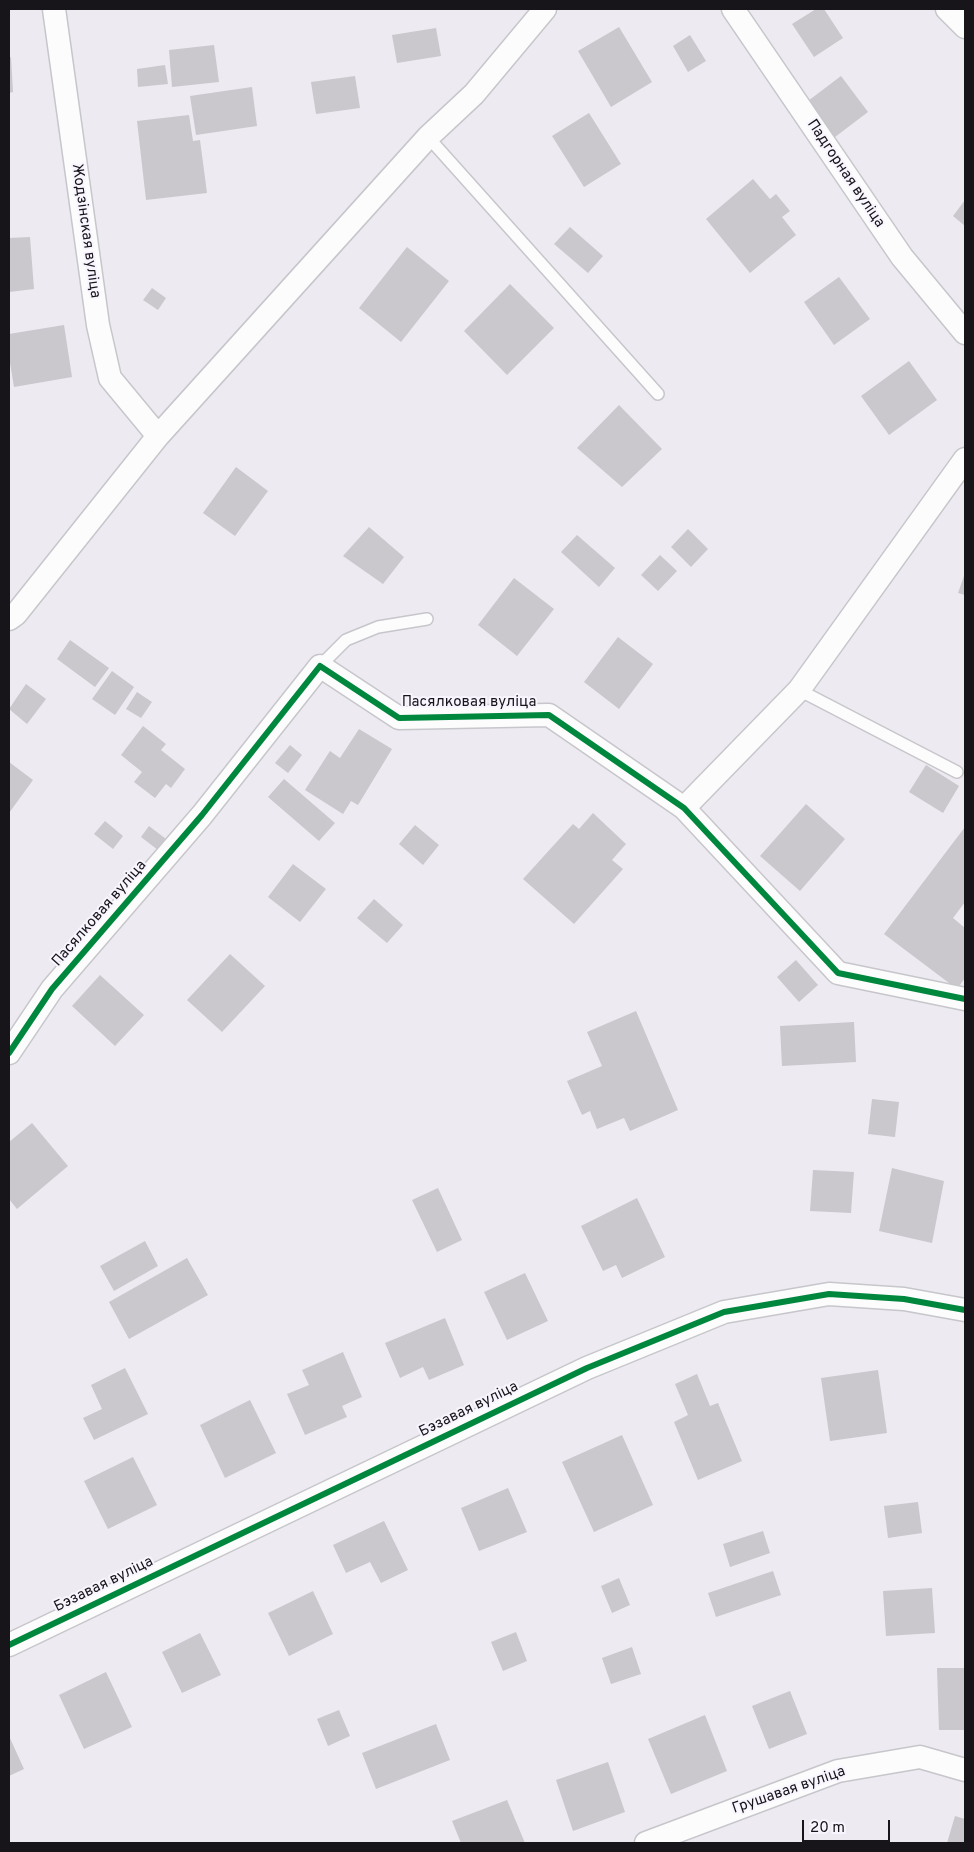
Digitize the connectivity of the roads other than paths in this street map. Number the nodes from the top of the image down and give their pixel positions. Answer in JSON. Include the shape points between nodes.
{"nodes":[{"id":1,"x":54,"y":9,"type":"edge"},
{"id":2,"x":545,"y":9,"type":"edge"},
{"id":3,"x":733,"y":9,"type":"edge"},
{"id":4,"x":948,"y":9,"type":"edge"},
{"id":5,"x":965,"y":27,"type":"edge"},
{"id":6,"x":428,"y":137,"type":"junction"},
{"id":7,"x":965,"y":333,"type":"edge"},
{"id":8,"x":658,"y":394,"type":"dead end"},
{"id":9,"x":158,"y":436,"type":"junction"},
{"id":10,"x":965,"y":459,"type":"edge"},
{"id":11,"x":9,"y":619,"type":"edge"},
{"id":12,"x":427,"y":619,"type":"dead end"},
{"id":13,"x":320,"y":666,"type":"junction"},
{"id":14,"x":799,"y":690,"type":"junction"},
{"id":15,"x":957,"y":772,"type":"dead end"},
{"id":16,"x":684,"y":808,"type":"junction"},
{"id":17,"x":965,"y":999,"type":"edge"},
{"id":18,"x":9,"y":1053,"type":"edge"},
{"id":19,"x":965,"y":1310,"type":"edge"},
{"id":20,"x":9,"y":1645,"type":"edge"},
{"id":21,"x":965,"y":1770,"type":"edge"},
{"id":22,"x":653,"y":1842,"type":"edge"}],
"edges":[{"from":1,"to":9,"type":"street","name":"Жодзінская вуліца","via":[[98,325],[110,378]]},
{"from":2,"to":6,"type":"street","via":[[474,94]]},
{"from":3,"to":7,"type":"street","name":"Падгорная вуліца","via":[[902,257]]},
{"from":4,"to":5,"type":"street"},
{"from":6,"to":8,"type":"lane"},
{"from":6,"to":9,"type":"street"},
{"from":9,"to":11,"type":"street"},
{"from":10,"to":14,"type":"street"},
{"from":12,"to":13,"type":"lane","via":[[378,626],[346,640]]},
{"from":13,"to":16,"type":"street","name":"Пасялковая вуліца","via":[[399,718],[549,715]]},
{"from":13,"to":18,"type":"street","name":"Пасялковая вуліца","via":[[202,815],[52,989]]},
{"from":14,"to":15,"type":"lane"},
{"from":14,"to":16,"type":"street"},
{"from":16,"to":17,"type":"street","name":"Пасялковая вуліца","via":[[838,973]]},
{"from":19,"to":20,"type":"street","name":"Бэзавая вуліца","via":[[904,1299],[829,1294],[724,1312],[587,1368]]},
{"from":21,"to":22,"type":"street","name":"Грушавая вуліца","via":[[920,1757],[838,1771]]}]}
